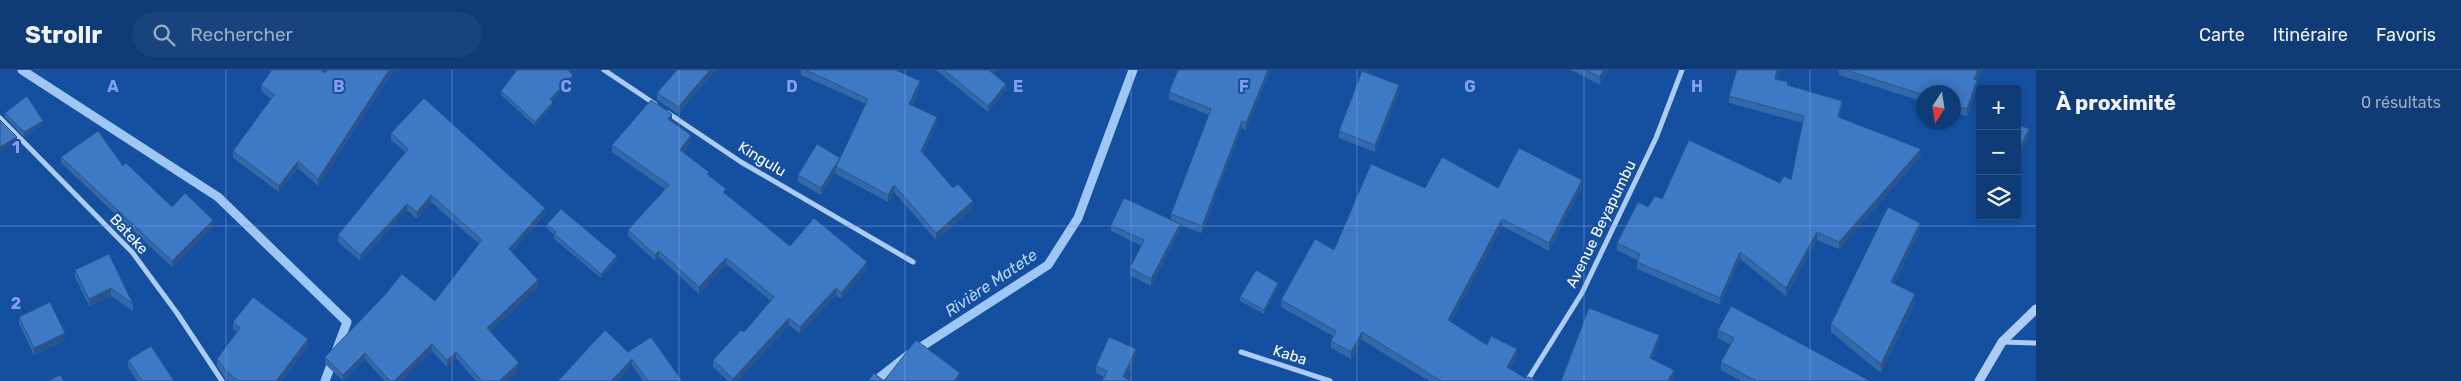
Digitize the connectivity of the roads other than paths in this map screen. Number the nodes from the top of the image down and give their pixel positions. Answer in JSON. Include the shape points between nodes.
{"nodes":[{"id":1,"x":604,"y":70,"type":"edge"},
{"id":2,"x":1682,"y":70,"type":"edge"},
{"id":3,"x":0,"y":118,"type":"edge"},
{"id":4,"x":913,"y":262,"type":"dead end"},
{"id":5,"x":2036,"y":309,"type":"edge"},
{"id":6,"x":2002,"y":342,"type":"junction"},
{"id":7,"x":2036,"y":342,"type":"edge"},
{"id":8,"x":1242,"y":352,"type":"dead end"},
{"id":9,"x":222,"y":381,"type":"edge"},
{"id":10,"x":1330,"y":381,"type":"edge"},
{"id":11,"x":1527,"y":381,"type":"edge"},
{"id":12,"x":1979,"y":381,"type":"edge"}],
"edges":[{"from":1,"to":4,"type":"street","name":"Kingulu","via":[[741,162]]},
{"from":2,"to":11,"type":"street","name":"Avenue Beyapumbu","via":[[1656,138],[1582,293]]},
{"from":3,"to":9,"type":"street","name":"Bateke","via":[[132,252]]},
{"from":5,"to":6,"type":"street"},
{"from":6,"to":7,"type":"street"},
{"from":6,"to":12,"type":"street"},
{"from":8,"to":10,"type":"street","name":"Kaba"}]}
